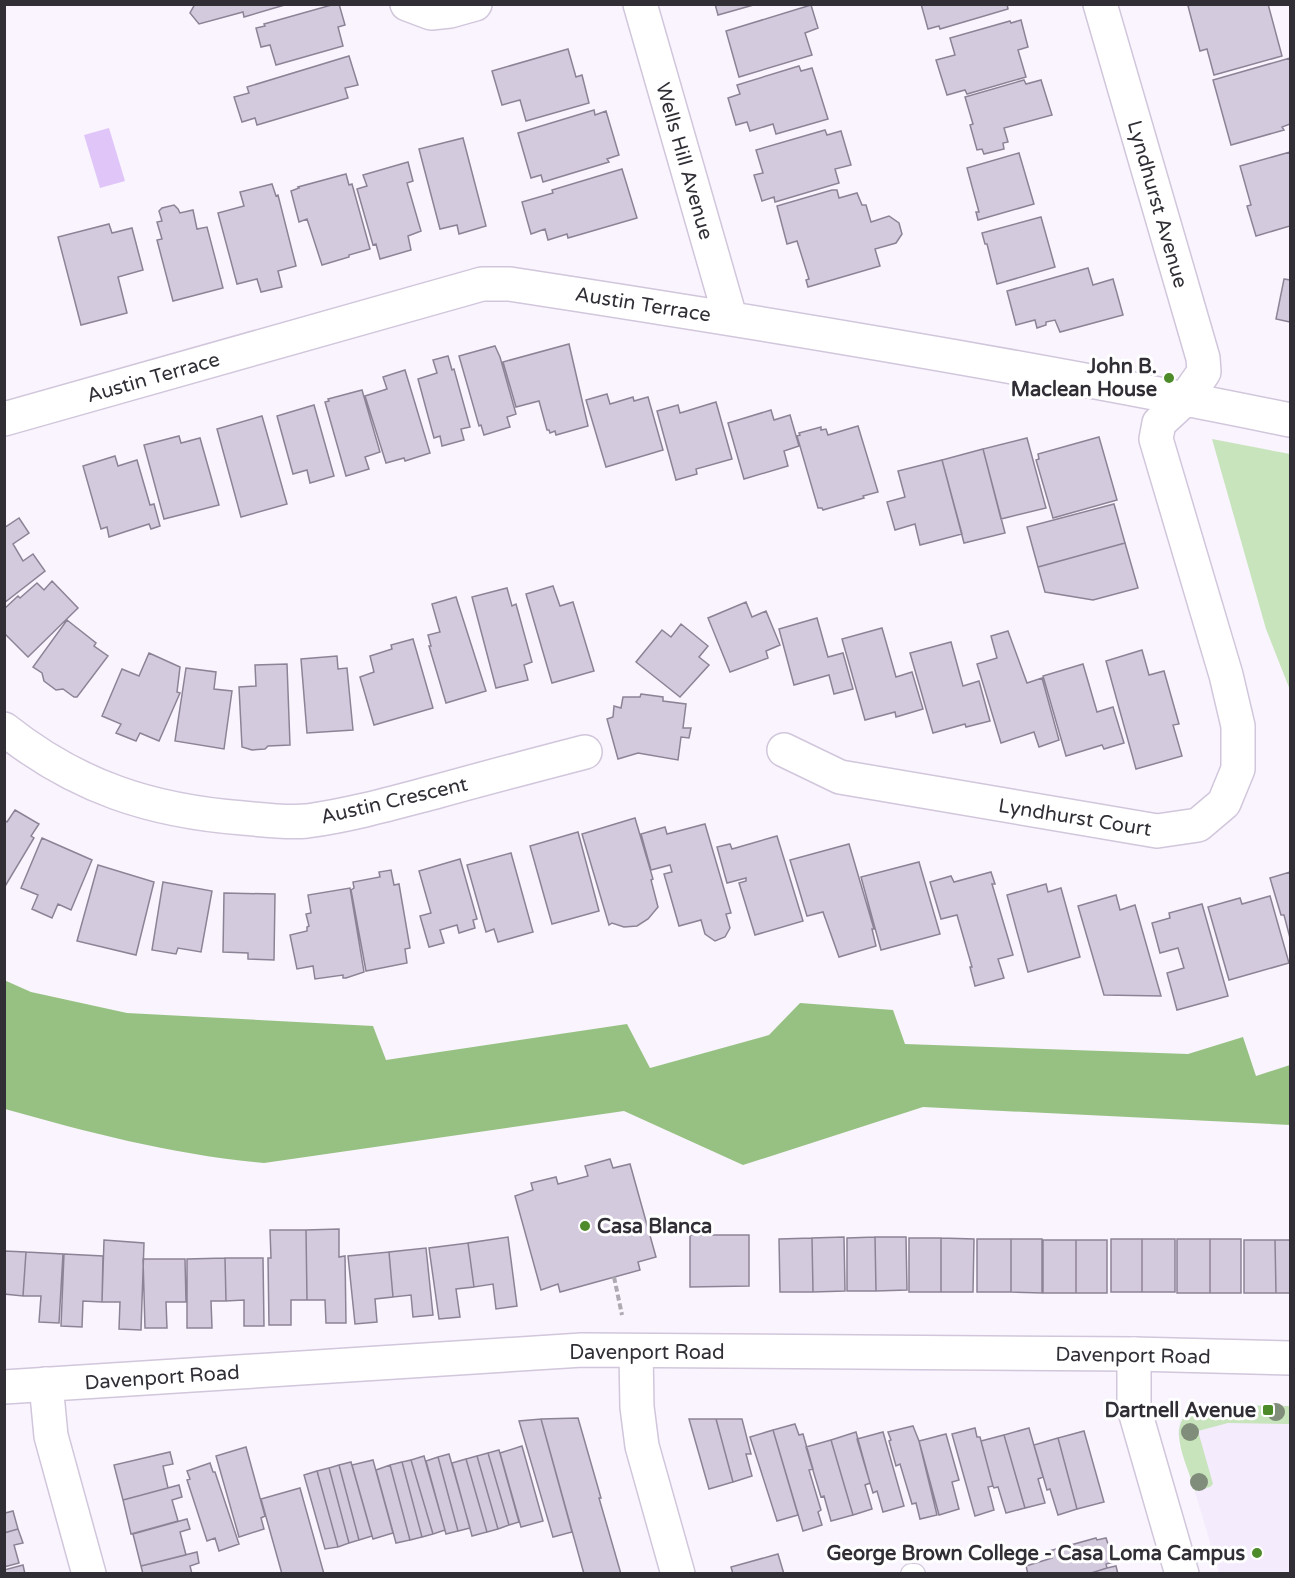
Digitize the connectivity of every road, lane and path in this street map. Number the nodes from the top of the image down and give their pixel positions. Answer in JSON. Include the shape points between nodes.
{"nodes":[{"id":1,"x":407,"y":4,"type":"edge"},
{"id":2,"x":475,"y":4,"type":"edge"},
{"id":3,"x":640,"y":4,"type":"edge"},
{"id":4,"x":1100,"y":4,"type":"edge"},
{"id":5,"x":730,"y":317,"type":"junction"},
{"id":6,"x":1185,"y":399,"type":"junction"},
{"id":7,"x":4,"y":419,"type":"edge"},
{"id":8,"x":1290,"y":420,"type":"edge"},
{"id":9,"x":4,"y":729,"type":"edge"},
{"id":10,"x":784,"y":750,"type":"dead end"},
{"id":11,"x":585,"y":752,"type":"dead end"},
{"id":12,"x":614,"y":1277,"type":"dead end"},
{"id":13,"x":623,"y":1319,"type":"dead end"},
{"id":14,"x":636,"y":1352,"type":"junction"},
{"id":15,"x":1134,"y":1354,"type":"junction"},
{"id":16,"x":1290,"y":1358,"type":"edge"},
{"id":17,"x":46,"y":1384,"type":"junction"},
{"id":18,"x":4,"y":1387,"type":"edge"},
{"id":19,"x":89,"y":1574,"type":"edge"},
{"id":20,"x":678,"y":1574,"type":"edge"},
{"id":21,"x":1182,"y":1574,"type":"edge"}],
"edges":[{"from":1,"to":2,"type":"street","via":[[431,13]]},
{"from":3,"to":5,"type":"street","name":"Wells Hill Avenue"},
{"from":4,"to":6,"type":"street","name":"Lyndhurst Avenue","via":[[1203,358],[1204,372]]},
{"from":5,"to":6,"type":"street","name":"Austin Terrace"},
{"from":5,"to":7,"type":"street","name":"Austin Terrace","via":[[510,284],[482,284]]},
{"from":6,"to":8,"type":"street","name":"Austin Terrace"},
{"from":6,"to":10,"type":"street","name":"Lyndhurst Court","via":[[1159,423],[1156,439],[1238,726],[1238,769],[1224,803],[1198,825],[1157,831],[840,777]]},
{"from":9,"to":11,"type":"street","name":"Austin Crescent","via":[[61,769],[135,800],[210,816],[304,821],[358,812]]},
{"from":12,"to":13,"type":"path"},
{"from":14,"to":15,"type":"street","name":"Davenport Road"},
{"from":14,"to":17,"type":"street","name":"Davenport Road","via":[[582,1350]]},
{"from":14,"to":20,"type":"street","via":[[642,1446]]},
{"from":15,"to":16,"type":"street","name":"Davenport Road"},
{"from":15,"to":21,"type":"street","via":[[1134,1407]]},
{"from":17,"to":18,"type":"street","name":"Davenport Road"},
{"from":17,"to":19,"type":"street","via":[[51,1436]]}]}
